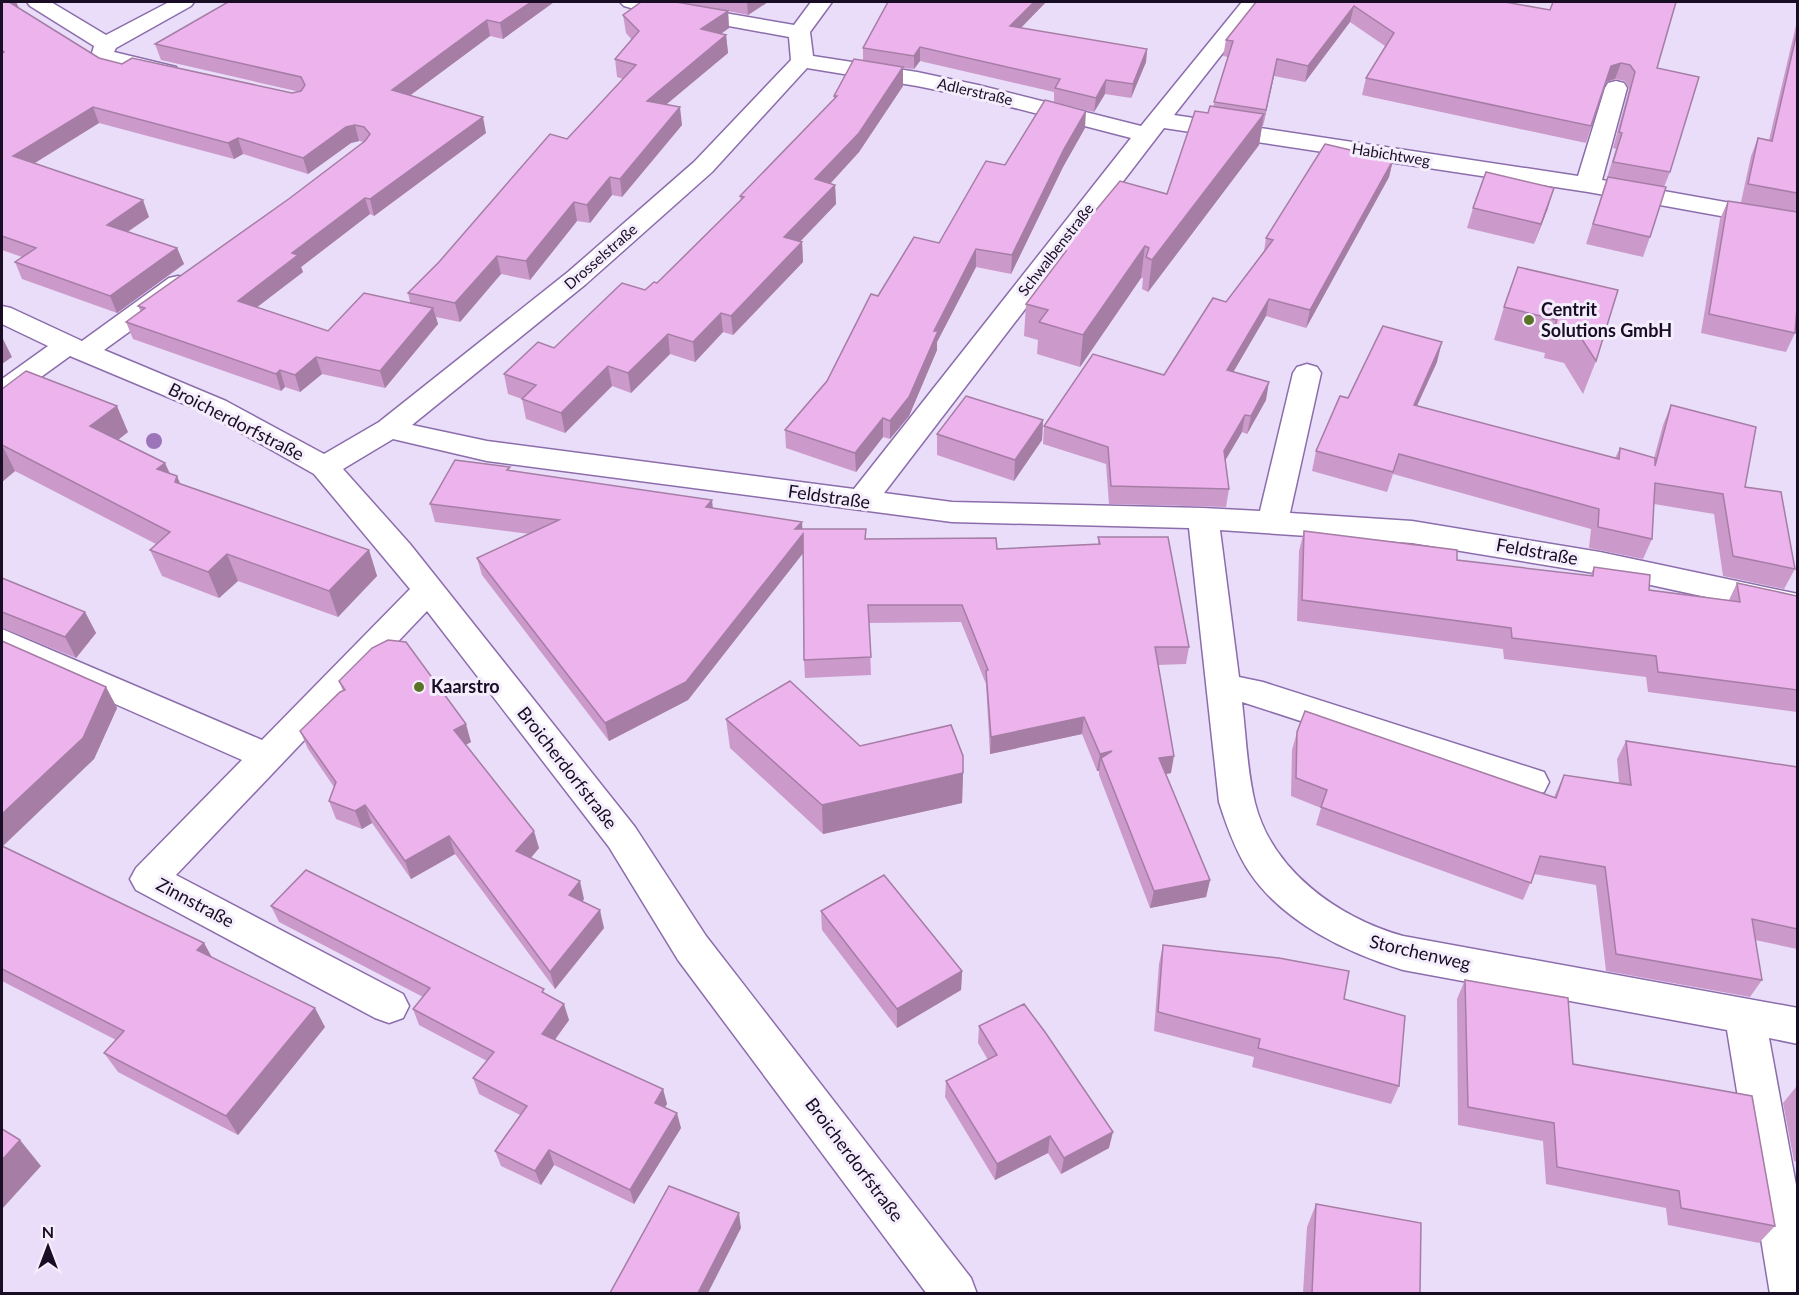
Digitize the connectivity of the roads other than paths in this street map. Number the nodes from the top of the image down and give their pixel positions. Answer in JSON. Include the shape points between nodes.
{"nodes":[{"id":1,"x":37,"y":2,"type":"edge"},
{"id":2,"x":184,"y":2,"type":"edge"},
{"id":3,"x":631,"y":2,"type":"edge"},
{"id":4,"x":822,"y":2,"type":"edge"},
{"id":5,"x":1253,"y":2,"type":"edge"},
{"id":6,"x":799,"y":32,"type":"junction"},
{"id":7,"x":106,"y":44,"type":"junction"},
{"id":8,"x":802,"y":61,"type":"junction"},
{"id":9,"x":191,"y":77,"type":"edge"},
{"id":10,"x":1616,"y":87,"type":"dead end"},
{"id":11,"x":1152,"y":128,"type":"junction"},
{"id":12,"x":1588,"y":185,"type":"junction"},
{"id":13,"x":1797,"y":223,"type":"edge"},
{"id":14,"x":194,"y":272,"type":"edge"},
{"id":15,"x":2,"y":314,"type":"edge"},
{"id":16,"x":76,"y":348,"type":"junction"},
{"id":17,"x":1307,"y":373,"type":"dead end"},
{"id":18,"x":2,"y":392,"type":"edge"},
{"id":19,"x":389,"y":429,"type":"junction"},
{"id":20,"x":324,"y":467,"type":"junction"},
{"id":21,"x":861,"y":501,"type":"junction"},
{"id":22,"x":1203,"y":518,"type":"junction"},
{"id":23,"x":1273,"y":521,"type":"junction"},
{"id":24,"x":428,"y":590,"type":"junction"},
{"id":25,"x":1797,"y":606,"type":"edge"},
{"id":26,"x":2,"y":641,"type":"edge"},
{"id":27,"x":1223,"y":687,"type":"junction"},
{"id":28,"x":268,"y":757,"type":"junction"},
{"id":29,"x":1531,"y":782,"type":"dead end"},
{"id":30,"x":389,"y":1006,"type":"dead end"},
{"id":31,"x":1745,"y":1017,"type":"junction"},
{"id":32,"x":1797,"y":1026,"type":"edge"},
{"id":33,"x":955,"y":1293,"type":"edge"},
{"id":34,"x":1793,"y":1293,"type":"edge"}],
"edges":[{"from":1,"to":7,"type":"street"},
{"from":2,"to":7,"type":"street"},
{"from":3,"to":6,"type":"street"},
{"from":4,"to":6,"type":"street"},
{"from":5,"to":11,"type":"street","name":"Schwalbenstraße"},
{"from":6,"to":8,"type":"street"},
{"from":7,"to":9,"type":"street","via":[[103,53],[110,58]]},
{"from":8,"to":11,"type":"street","name":"Adlerstraße","via":[[917,79]]},
{"from":8,"to":19,"type":"street","name":"Drosselstraße","via":[[703,167],[577,278]]},
{"from":10,"to":12,"type":"street"},
{"from":11,"to":12,"type":"street","name":"Habichtweg"},
{"from":11,"to":21,"type":"street","name":"Schwalbenstraße"},
{"from":12,"to":13,"type":"street","name":"Habichtweg"},
{"from":14,"to":16,"type":"street"},
{"from":15,"to":16,"type":"street","name":"Broicherdorfstraße"},
{"from":16,"to":18,"type":"street"},
{"from":16,"to":20,"type":"street","name":"Broicherdorfstraße","via":[[216,407]]},
{"from":17,"to":23,"type":"street"},
{"from":19,"to":20,"type":"street","name":"Drosselstraße"},
{"from":19,"to":21,"type":"street","name":"Feldstraße","via":[[487,451]]},
{"from":20,"to":24,"type":"street","name":"Broicherdorfstraße"},
{"from":21,"to":22,"type":"street","name":"Feldstraße","via":[[986,514]]},
{"from":22,"to":23,"type":"street","name":"Feldstraße"},
{"from":22,"to":27,"type":"street","name":"Storchenweg"},
{"from":23,"to":25,"type":"street","name":"Feldstraße","via":[[1412,532],[1519,548]]},
{"from":24,"to":28,"type":"street","name":"Zinnstraße"},
{"from":24,"to":33,"type":"street","name":"Broicherdorfstraße","via":[[622,837],[692,948]]},
{"from":26,"to":28,"type":"street"},
{"from":27,"to":29,"type":"street","via":[[1251,692]]},
{"from":27,"to":31,"type":"street","name":"Storchenweg","via":[[1237,802],[1254,846],[1272,873],[1339,929],[1403,953]]},
{"from":28,"to":30,"type":"street","name":"Zinnstraße","via":[[225,809],[149,879]]},
{"from":31,"to":32,"type":"street","name":"Storchenweg"},
{"from":31,"to":34,"type":"street"}]}
